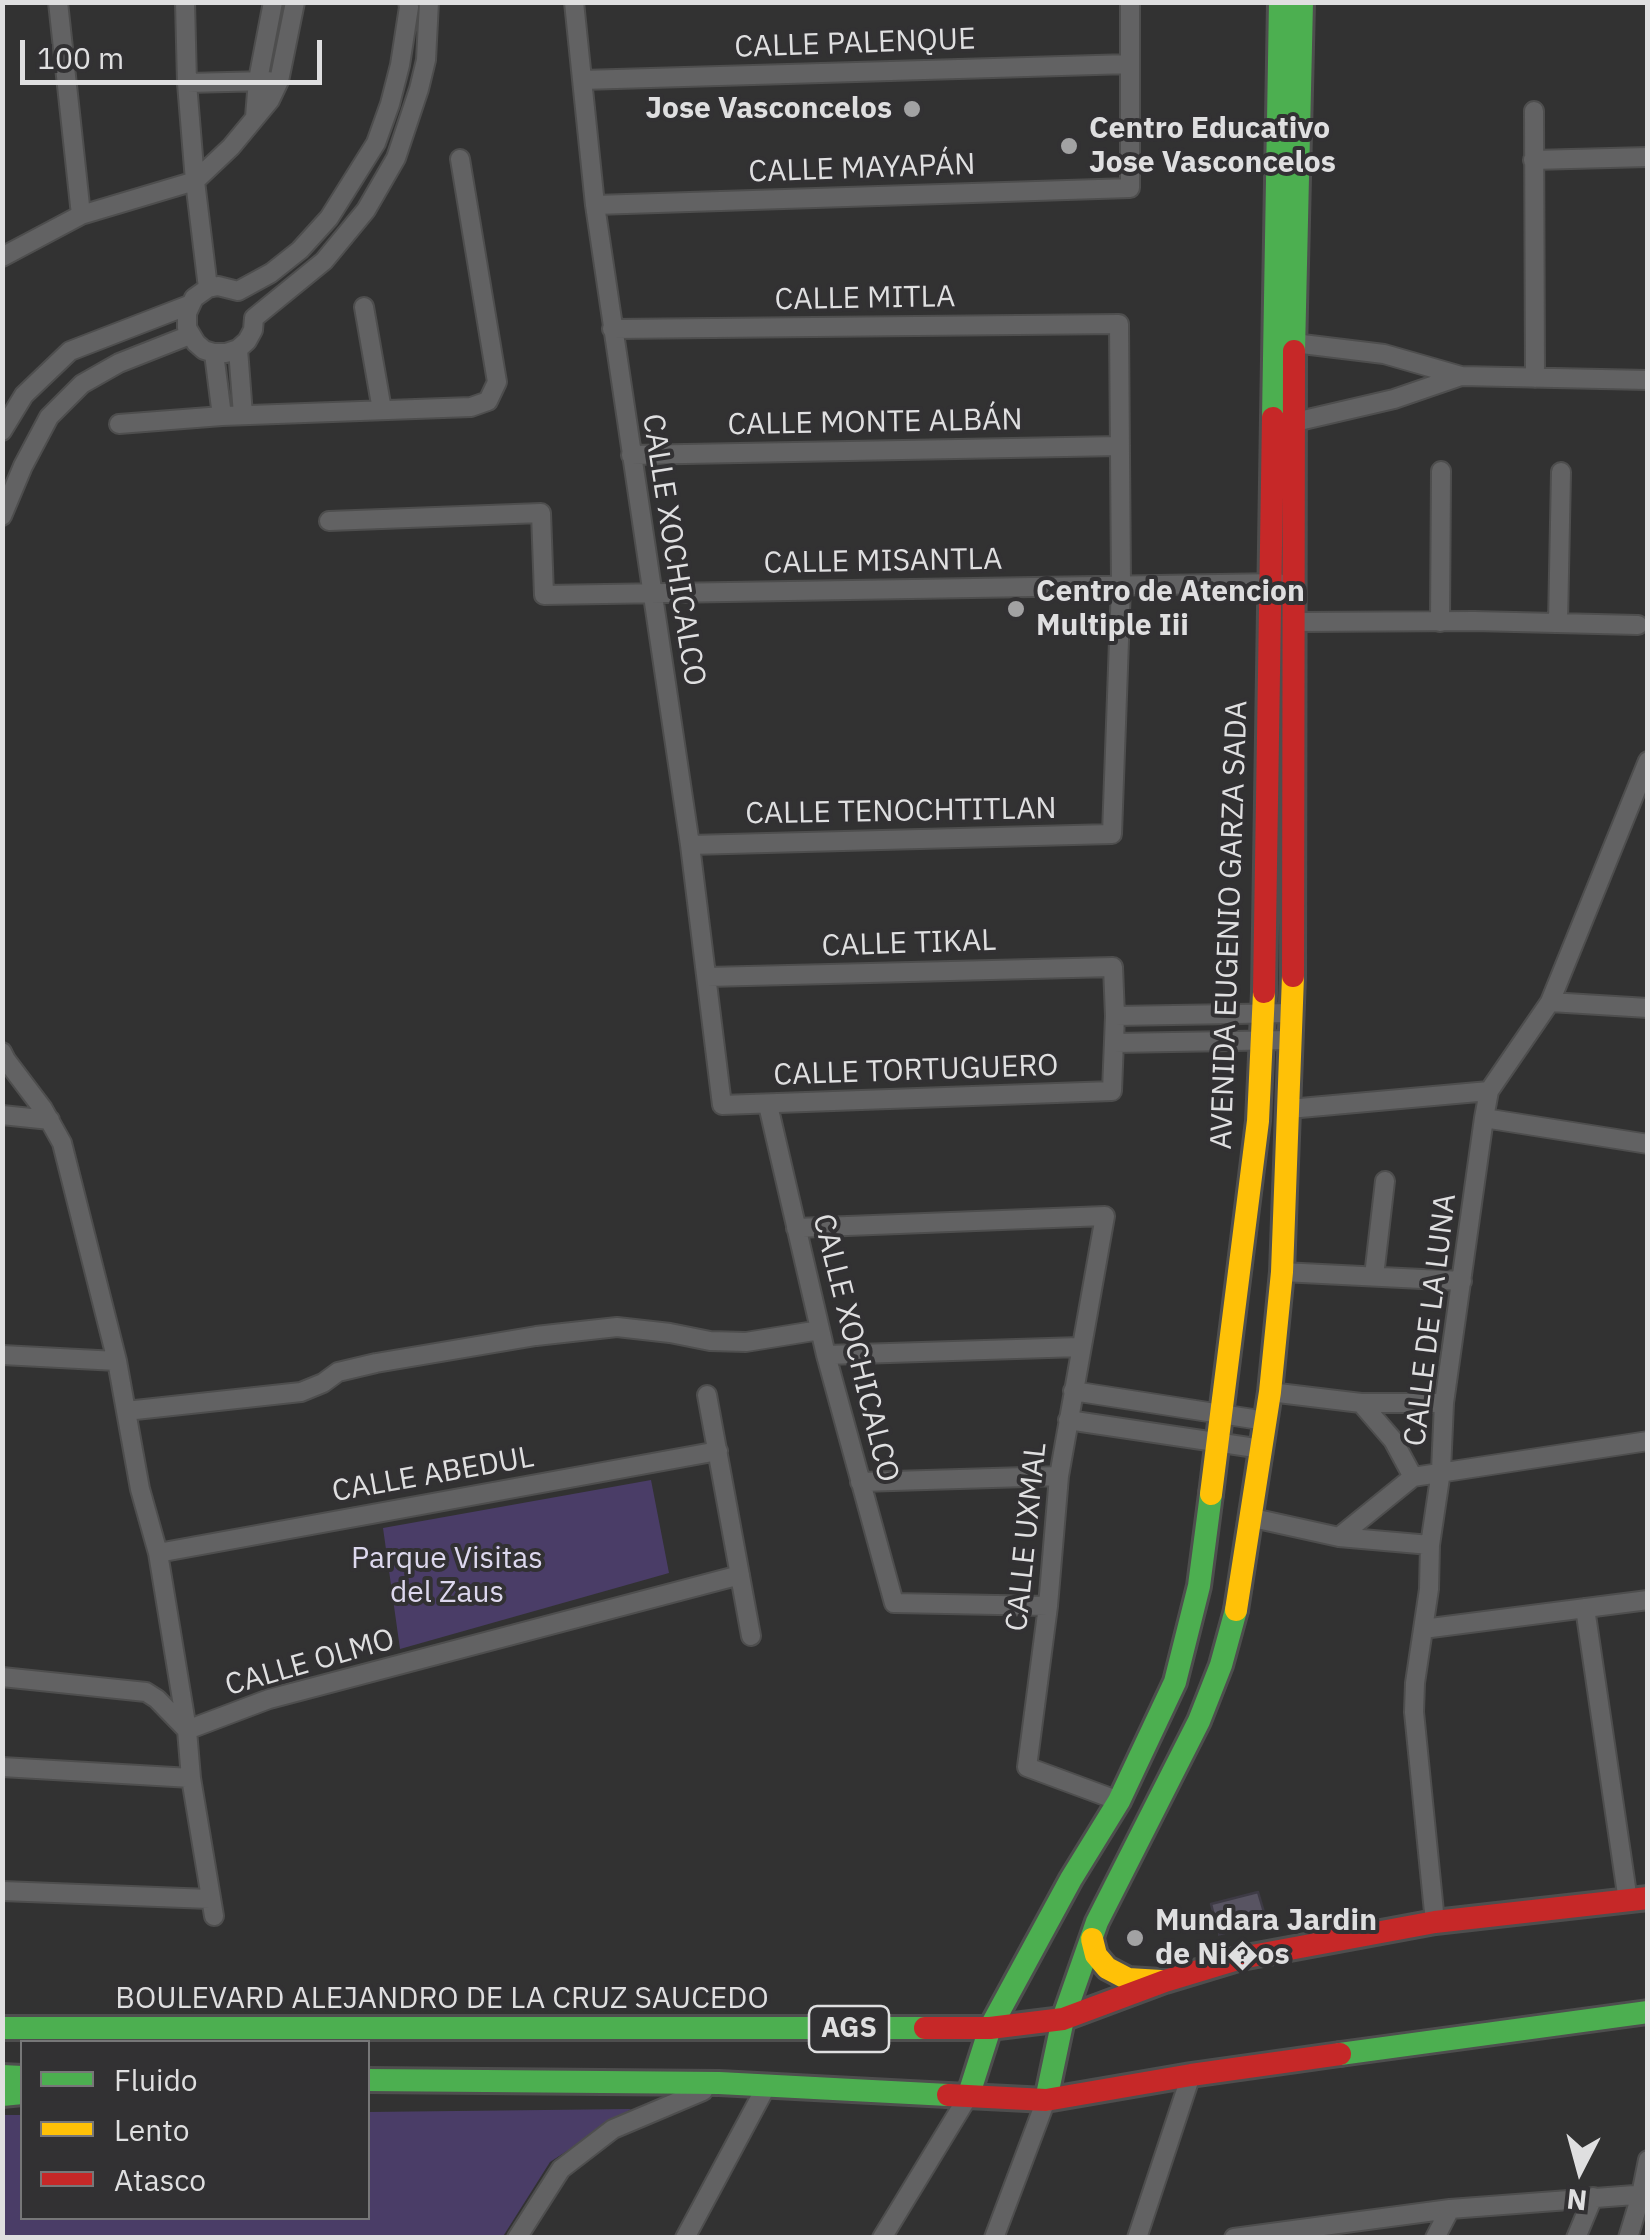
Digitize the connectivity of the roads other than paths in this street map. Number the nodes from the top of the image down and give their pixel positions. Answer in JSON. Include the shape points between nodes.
{"nodes":[{"id":1,"x":58,"y":2,"type":"edge"},
{"id":2,"x":185,"y":2,"type":"edge"},
{"id":3,"x":272,"y":2,"type":"edge"},
{"id":4,"x":295,"y":2,"type":"edge"},
{"id":5,"x":408,"y":2,"type":"edge"},
{"id":6,"x":429,"y":2,"type":"edge"},
{"id":7,"x":574,"y":2,"type":"edge"},
{"id":8,"x":1130,"y":2,"type":"edge"},
{"id":9,"x":1280,"y":2,"type":"edge"},
{"id":10,"x":1302,"y":2,"type":"edge"},
{"id":11,"x":1130,"y":64,"type":"junction"},
{"id":12,"x":258,"y":80,"type":"junction"},
{"id":13,"x":582,"y":80,"type":"junction"},
{"id":14,"x":279,"y":81,"type":"junction"},
{"id":15,"x":187,"y":83,"type":"junction"},
{"id":16,"x":1534,"y":111,"type":"dead end"},
{"id":17,"x":255,"y":117,"type":"junction"},
{"id":18,"x":1648,"y":156,"type":"edge"},
{"id":19,"x":460,"y":159,"type":"dead end"},
{"id":20,"x":1534,"y":160,"type":"junction"},
{"id":21,"x":195,"y":180,"type":"junction"},
{"id":22,"x":595,"y":205,"type":"junction"},
{"id":23,"x":81,"y":215,"type":"junction"},
{"id":24,"x":2,"y":258,"type":"edge"},
{"id":25,"x":208,"y":288,"type":"junction"},
{"id":26,"x":238,"y":291,"type":"junction"},
{"id":27,"x":190,"y":306,"type":"junction"},
{"id":28,"x":364,"y":307,"type":"dead end"},
{"id":29,"x":254,"y":318,"type":"junction"},
{"id":30,"x":612,"y":329,"type":"junction"},
{"id":31,"x":190,"y":335,"type":"junction"},
{"id":32,"x":1294,"y":343,"type":"junction"},
{"id":33,"x":238,"y":349,"type":"junction"},
{"id":34,"x":214,"y":353,"type":"junction"},
{"id":35,"x":1461,"y":376,"type":"junction"},
{"id":36,"x":1536,"y":378,"type":"junction"},
{"id":37,"x":1648,"y":380,"type":"edge"},
{"id":38,"x":382,"y":410,"type":"junction"},
{"id":39,"x":243,"y":415,"type":"junction"},
{"id":40,"x":222,"y":416,"type":"junction"},
{"id":41,"x":1295,"y":422,"type":"junction"},
{"id":42,"x":119,"y":424,"type":"dead end"},
{"id":43,"x":2,"y":432,"type":"edge"},
{"id":44,"x":1120,"y":446,"type":"junction"},
{"id":45,"x":631,"y":455,"type":"junction"},
{"id":46,"x":1440,"y":472,"type":"dead end"},
{"id":47,"x":1561,"y":472,"type":"dead end"},
{"id":48,"x":2,"y":516,"type":"edge"},
{"id":49,"x":330,"y":521,"type":"dead end"},
{"id":50,"x":1294,"y":582,"type":"junction"},
{"id":51,"x":1270,"y":584,"type":"junction"},
{"id":52,"x":1121,"y":585,"type":"junction"},
{"id":53,"x":652,"y":594,"type":"junction"},
{"id":54,"x":1295,"y":622,"type":"junction"},
{"id":55,"x":1440,"y":622,"type":"junction"},
{"id":56,"x":1558,"y":623,"type":"junction"},
{"id":57,"x":1638,"y":625,"type":"dead end"},
{"id":58,"x":1648,"y":761,"type":"edge"},
{"id":59,"x":690,"y":845,"type":"junction"},
{"id":60,"x":707,"y":977,"type":"junction"},
{"id":61,"x":1550,"y":1002,"type":"junction"},
{"id":62,"x":1648,"y":1008,"type":"edge"},
{"id":63,"x":1293,"y":1013,"type":"junction"},
{"id":64,"x":1264,"y":1014,"type":"junction"},
{"id":65,"x":1114,"y":1016,"type":"junction"},
{"id":66,"x":1262,"y":1040,"type":"junction"},
{"id":67,"x":1292,"y":1040,"type":"junction"},
{"id":68,"x":1114,"y":1043,"type":"junction"},
{"id":69,"x":2,"y":1052,"type":"edge"},
{"id":70,"x":1490,"y":1091,"type":"junction"},
{"id":71,"x":722,"y":1105,"type":"joint"},
{"id":72,"x":768,"y":1105,"type":"junction"},
{"id":73,"x":1289,"y":1109,"type":"junction"},
{"id":74,"x":2,"y":1115,"type":"edge"},
{"id":75,"x":1484,"y":1118,"type":"junction"},
{"id":76,"x":50,"y":1120,"type":"junction"},
{"id":77,"x":1648,"y":1144,"type":"edge"},
{"id":78,"x":1384,"y":1181,"type":"dead end"},
{"id":79,"x":796,"y":1228,"type":"junction"},
{"id":80,"x":1282,"y":1272,"type":"junction"},
{"id":81,"x":1374,"y":1276,"type":"junction"},
{"id":82,"x":1462,"y":1280,"type":"junction"},
{"id":83,"x":820,"y":1330,"type":"junction"},
{"id":84,"x":1080,"y":1347,"type":"junction"},
{"id":85,"x":2,"y":1355,"type":"edge"},
{"id":86,"x":826,"y":1355,"type":"junction"},
{"id":87,"x":117,"y":1361,"type":"junction"},
{"id":88,"x":1073,"y":1391,"type":"junction"},
{"id":89,"x":1270,"y":1392,"type":"junction"},
{"id":90,"x":708,"y":1395,"type":"dead end"},
{"id":91,"x":1444,"y":1402,"type":"junction"},
{"id":92,"x":1361,"y":1403,"type":"junction"},
{"id":93,"x":126,"y":1411,"type":"junction"},
{"id":94,"x":1221,"y":1414,"type":"junction"},
{"id":95,"x":1068,"y":1420,"type":"junction"},
{"id":96,"x":1266,"y":1421,"type":"junction"},
{"id":97,"x":1217,"y":1441,"type":"junction"},
{"id":98,"x":1648,"y":1441,"type":"edge"},
{"id":99,"x":1262,"y":1449,"type":"junction"},
{"id":100,"x":718,"y":1451,"type":"junction"},
{"id":101,"x":1441,"y":1472,"type":"junction"},
{"id":102,"x":1059,"y":1476,"type":"junction"},
{"id":103,"x":1413,"y":1477,"type":"junction"},
{"id":104,"x":860,"y":1482,"type":"junction"},
{"id":105,"x":1252,"y":1518,"type":"junction"},
{"id":106,"x":1339,"y":1537,"type":"junction"},
{"id":107,"x":1430,"y":1545,"type":"junction"},
{"id":108,"x":158,"y":1553,"type":"junction"},
{"id":109,"x":740,"y":1574,"type":"junction"},
{"id":110,"x":1648,"y":1600,"type":"edge"},
{"id":111,"x":1048,"y":1606,"type":"junction"},
{"id":112,"x":1586,"y":1608,"type":"junction"},
{"id":113,"x":1423,"y":1630,"type":"junction"},
{"id":114,"x":751,"y":1636,"type":"dead end"},
{"id":115,"x":2,"y":1677,"type":"edge"},
{"id":116,"x":187,"y":1730,"type":"junction"},
{"id":117,"x":2,"y":1766,"type":"edge"},
{"id":118,"x":191,"y":1778,"type":"junction"},
{"id":119,"x":1119,"y":1801,"type":"junction"},
{"id":120,"x":2,"y":1890,"type":"edge"},
{"id":121,"x":1638,"y":1900,"type":"edge"},
{"id":122,"x":1435,"y":1922,"type":"junction"},
{"id":123,"x":1092,"y":1940,"type":"junction"},
{"id":124,"x":1165,"y":1981,"type":"junction"},
{"id":125,"x":1648,"y":2012,"type":"edge"},
{"id":126,"x":1063,"y":2019,"type":"junction"},
{"id":127,"x":990,"y":2028,"type":"junction"},
{"id":128,"x":2,"y":2031,"type":"edge"},
{"id":129,"x":1191,"y":2075,"type":"junction"},
{"id":130,"x":370,"y":2080,"type":"edge"},
{"id":131,"x":720,"y":2084,"type":"junction"},
{"id":132,"x":766,"y":2085,"type":"junction"},
{"id":133,"x":969,"y":2094,"type":"junction"},
{"id":134,"x":1046,"y":2100,"type":"junction"},
{"id":135,"x":1648,"y":2160,"type":"edge"},
{"id":136,"x":1644,"y":2195,"type":"edge"},
{"id":137,"x":1593,"y":2197,"type":"junction"},
{"id":138,"x":1450,"y":2209,"type":"junction"},
{"id":139,"x":518,"y":2238,"type":"edge"},
{"id":140,"x":686,"y":2238,"type":"edge"},
{"id":141,"x":882,"y":2238,"type":"edge"},
{"id":142,"x":994,"y":2238,"type":"edge"},
{"id":143,"x":1137,"y":2238,"type":"edge"},
{"id":144,"x":1234,"y":2238,"type":"edge"},
{"id":145,"x":1435,"y":2238,"type":"edge"},
{"id":146,"x":1576,"y":2238,"type":"edge"},
{"id":147,"x":1628,"y":2238,"type":"edge"}],
"edges":[{"from":1,"to":23,"type":"street"},
{"from":2,"to":15,"type":"street"},
{"from":3,"to":12,"type":"street"},
{"from":4,"to":14,"type":"street"},
{"from":5,"to":26,"type":"street","via":[[400,65],[376,143],[329,218],[300,250]]},
{"from":6,"to":29,"type":"street","via":[[419,89],[380,187],[324,261]]},
{"from":7,"to":13,"type":"street","name":"CALLE XOCHICALCO"},
{"from":8,"to":11,"type":"street"},
{"from":9,"to":51,"type":"main road","name":"AVENIDA EUGENIO GARZA SADA"},
{"from":10,"to":32,"type":"main road","name":"AVENIDA EUGENIO GARZA SADA"},
{"from":11,"to":13,"type":"street","name":"CALLE PALENQUE"},
{"from":11,"to":22,"type":"street","name":"CALLE MAYAPÁN","via":[[1130,188]]},
{"from":12,"to":14,"type":"street"},
{"from":12,"to":15,"type":"street"},
{"from":12,"to":17,"type":"street"},
{"from":13,"to":22,"type":"street","name":"CALLE XOCHICALCO"},
{"from":14,"to":17,"type":"street"},
{"from":15,"to":21,"type":"street"},
{"from":16,"to":20,"type":"street"},
{"from":17,"to":21,"type":"street"},
{"from":18,"to":20,"type":"street"},
{"from":19,"to":38,"type":"street","via":[[497,382],[488,401],[471,407]]},
{"from":20,"to":36,"type":"street"},
{"from":21,"to":23,"type":"street"},
{"from":21,"to":25,"type":"street"},
{"from":22,"to":30,"type":"street","name":"CALLE XOCHICALCO"},
{"from":23,"to":24,"type":"street"},
{"from":25,"to":26,"type":"street"},
{"from":25,"to":27,"type":"street"},
{"from":26,"to":29,"type":"street"},
{"from":27,"to":31,"type":"street"},
{"from":27,"to":43,"type":"street","via":[[70,351],[24,395]]},
{"from":28,"to":38,"type":"street"},
{"from":29,"to":33,"type":"street"},
{"from":30,"to":44,"type":"street","name":"CALLE MITLA","via":[[1119,324]]},
{"from":30,"to":45,"type":"street","name":"CALLE XOCHICALCO"},
{"from":31,"to":34,"type":"street"},
{"from":31,"to":48,"type":"street","via":[[82,384],[49,416]]},
{"from":32,"to":35,"type":"street","via":[[1384,354]]},
{"from":32,"to":41,"type":"main road","name":"AVENIDA EUGENIO GARZA SADA"},
{"from":33,"to":34,"type":"street"},
{"from":33,"to":39,"type":"street"},
{"from":34,"to":40,"type":"street"},
{"from":35,"to":36,"type":"street"},
{"from":35,"to":41,"type":"street"},
{"from":36,"to":37,"type":"street"},
{"from":38,"to":39,"type":"street"},
{"from":39,"to":40,"type":"street"},
{"from":40,"to":42,"type":"street"},
{"from":41,"to":50,"type":"main road","name":"AVENIDA EUGENIO GARZA SADA"},
{"from":44,"to":45,"type":"street","name":"CALLE MONTE ALBÁN"},
{"from":44,"to":52,"type":"street"},
{"from":45,"to":53,"type":"street","name":"CALLE XOCHICALCO"},
{"from":46,"to":55,"type":"street"},
{"from":47,"to":56,"type":"street"},
{"from":49,"to":53,"type":"street","name":"CALLE MISANTLA","via":[[540,513],[544,595]]},
{"from":50,"to":51,"type":"street","name":"CALLE MISANTLA"},
{"from":50,"to":54,"type":"main road","name":"AVENIDA EUGENIO GARZA SADA"},
{"from":51,"to":52,"type":"street","name":"CALLE MISANTLA"},
{"from":51,"to":64,"type":"main road","name":"AVENIDA EUGENIO GARZA SADA"},
{"from":52,"to":53,"type":"street","name":"CALLE MISANTLA"},
{"from":52,"to":59,"type":"street","name":"CALLE TENOCHTITLAN","via":[[1112,834]]},
{"from":53,"to":59,"type":"street","name":"CALLE XOCHICALCO"},
{"from":54,"to":55,"type":"street"},
{"from":54,"to":63,"type":"main road","name":"AVENIDA EUGENIO GARZA SADA"},
{"from":55,"to":56,"type":"street"},
{"from":56,"to":57,"type":"street"},
{"from":58,"to":61,"type":"street","name":"CALLE DE LA LUNA"},
{"from":59,"to":60,"type":"street","name":"CALLE XOCHICALCO"},
{"from":60,"to":65,"type":"street","name":"CALLE TIKAL","via":[[1113,966]]},
{"from":60,"to":71,"type":"street","name":"CALLE XOCHICALCO"},
{"from":61,"to":62,"type":"street"},
{"from":61,"to":70,"type":"street","name":"CALLE DE LA LUNA"},
{"from":63,"to":64,"type":"street"},
{"from":63,"to":67,"type":"main road","name":"AVENIDA EUGENIO GARZA SADA"},
{"from":64,"to":65,"type":"street"},
{"from":64,"to":66,"type":"main road","name":"AVENIDA EUGENIO GARZA SADA"},
{"from":65,"to":68,"type":"street"},
{"from":66,"to":67,"type":"street"},
{"from":66,"to":68,"type":"street"},
{"from":66,"to":94,"type":"main road","name":"AVENIDA EUGENIO GARZA SADA"},
{"from":67,"to":73,"type":"main road","name":"AVENIDA EUGENIO GARZA SADA"},
{"from":68,"to":72,"type":"street","name":"CALLE TORTUGUERO","via":[[1112,1091]]},
{"from":69,"to":76,"type":"street"},
{"from":70,"to":73,"type":"street"},
{"from":70,"to":75,"type":"street","name":"CALLE DE LA LUNA"},
{"from":71,"to":72,"type":"street","name":"CALLE TORTUGUERO"},
{"from":72,"to":79,"type":"street","name":"CALLE XOCHICALCO"},
{"from":73,"to":80,"type":"main road","name":"AVENIDA EUGENIO GARZA SADA"},
{"from":74,"to":76,"type":"street"},
{"from":75,"to":77,"type":"street"},
{"from":75,"to":82,"type":"street","name":"CALLE DE LA LUNA"},
{"from":76,"to":87,"type":"street","via":[[62,1143]]},
{"from":78,"to":81,"type":"street"},
{"from":79,"to":83,"type":"street","name":"CALLE XOCHICALCO"},
{"from":79,"to":84,"type":"street","name":"CALLE UXMAL","via":[[1104,1216]]},
{"from":80,"to":81,"type":"street"},
{"from":80,"to":89,"type":"main road","name":"AVENIDA EUGENIO GARZA SADA"},
{"from":81,"to":82,"type":"street"},
{"from":82,"to":91,"type":"street","name":"CALLE DE LA LUNA"},
{"from":83,"to":86,"type":"street","name":"CALLE XOCHICALCO"},
{"from":83,"to":93,"type":"street","via":[[746,1342],[617,1327],[536,1336],[338,1372],[300,1392]]},
{"from":84,"to":86,"type":"street"},
{"from":84,"to":88,"type":"street","name":"CALLE UXMAL"},
{"from":85,"to":87,"type":"street"},
{"from":86,"to":104,"type":"street","name":"CALLE XOCHICALCO"},
{"from":87,"to":93,"type":"street"},
{"from":88,"to":94,"type":"street"},
{"from":88,"to":95,"type":"street","name":"CALLE UXMAL"},
{"from":89,"to":92,"type":"street"},
{"from":89,"to":96,"type":"main road","name":"AVENIDA EUGENIO GARZA SADA"},
{"from":90,"to":100,"type":"street"},
{"from":91,"to":92,"type":"street"},
{"from":91,"to":101,"type":"street","name":"CALLE DE LA LUNA"},
{"from":92,"to":103,"type":"street"},
{"from":93,"to":108,"type":"street"},
{"from":94,"to":96,"type":"street"},
{"from":94,"to":97,"type":"main road","name":"AVENIDA EUGENIO GARZA SADA"},
{"from":95,"to":97,"type":"street"},
{"from":95,"to":102,"type":"street","name":"CALLE UXMAL"},
{"from":96,"to":99,"type":"main road","name":"AVENIDA EUGENIO GARZA SADA"},
{"from":97,"to":99,"type":"street"},
{"from":97,"to":119,"type":"main road","name":"AVENIDA EUGENIO GARZA SADA","via":[[1199,1586],[1175,1682]]},
{"from":98,"to":101,"type":"street"},
{"from":99,"to":105,"type":"main road","name":"AVENIDA EUGENIO GARZA SADA"},
{"from":100,"to":108,"type":"street","name":"CALLE ABEDUL"},
{"from":100,"to":109,"type":"street"},
{"from":101,"to":103,"type":"street"},
{"from":101,"to":107,"type":"street","name":"CALLE DE LA LUNA"},
{"from":102,"to":104,"type":"street"},
{"from":102,"to":111,"type":"street","name":"CALLE UXMAL"},
{"from":103,"to":106,"type":"street"},
{"from":104,"to":111,"type":"street","name":"CALLE XOCHICALCO","via":[[894,1604]]},
{"from":105,"to":106,"type":"street"},
{"from":105,"to":123,"type":"main road","name":"AVENIDA EUGENIO GARZA SADA","via":[[1240,1600],[1216,1679]]},
{"from":106,"to":107,"type":"street"},
{"from":107,"to":113,"type":"street","name":"CALLE DE LA LUNA"},
{"from":108,"to":116,"type":"street"},
{"from":109,"to":114,"type":"street"},
{"from":109,"to":116,"type":"street","name":"CALLE OLMO","via":[[269,1700]]},
{"from":110,"to":112,"type":"street"},
{"from":111,"to":119,"type":"street","name":"CALLE UXMAL","via":[[1027,1767]]},
{"from":112,"to":113,"type":"street"},
{"from":112,"to":121,"type":"street"},
{"from":113,"to":122,"type":"street","name":"CALLE DE LA LUNA","via":[[1414,1712]]},
{"from":115,"to":116,"type":"street","via":[[146,1692]]},
{"from":116,"to":118,"type":"street"},
{"from":117,"to":118,"type":"street"},
{"from":118,"to":120,"type":"street","via":[[212,1908]]},
{"from":119,"to":127,"type":"main road","name":"AVENIDA EUGENIO GARZA SADA"},
{"from":121,"to":122,"type":"main road","name":"BOULEVARD ALEJANDRO DE LA CRUZ SAUCEDO","number":"AGS"},
{"from":122,"to":124,"type":"main road","name":"BOULEVARD ALEJANDRO DE LA CRUZ SAUCEDO","number":"AGS","via":[[1240,1958]]},
{"from":123,"to":124,"type":"main road","via":[[1107,1968],[1128,1979]]},
{"from":123,"to":126,"type":"main road","name":"AVENIDA EUGENIO GARZA SADA"},
{"from":124,"to":126,"type":"main road","name":"BOULEVARD ALEJANDRO DE LA CRUZ SAUCEDO","number":"AGS"},
{"from":125,"to":129,"type":"main road","number":"AGS"},
{"from":126,"to":127,"type":"main road","name":"BOULEVARD ALEJANDRO DE LA CRUZ SAUCEDO","number":"AGS"},
{"from":126,"to":134,"type":"main road","name":"AVENIDA EUGENIO GARZA SADA"},
{"from":127,"to":128,"type":"main road","name":"BOULEVARD ALEJANDRO DE LA CRUZ SAUCEDO","number":"AGS"},
{"from":127,"to":133,"type":"main road","name":"AVENIDA EUGENIO GARZA SADA"},
{"from":129,"to":134,"type":"main road","number":"AGS"},
{"from":129,"to":143,"type":"street"},
{"from":130,"to":131,"type":"main road","number":"AGS"},
{"from":131,"to":132,"type":"main road","number":"AGS"},
{"from":131,"to":139,"type":"street","via":[[613,2128],[561,2169]]},
{"from":132,"to":133,"type":"main road","number":"AGS"},
{"from":132,"to":140,"type":"street"},
{"from":133,"to":134,"type":"main road","number":"AGS"},
{"from":133,"to":141,"type":"street"},
{"from":134,"to":142,"type":"street"},
{"from":135,"to":136,"type":"street"},
{"from":136,"to":137,"type":"street"},
{"from":136,"to":147,"type":"street"},
{"from":137,"to":138,"type":"street"},
{"from":137,"to":146,"type":"street"},
{"from":138,"to":144,"type":"street"},
{"from":138,"to":145,"type":"street"}]}
